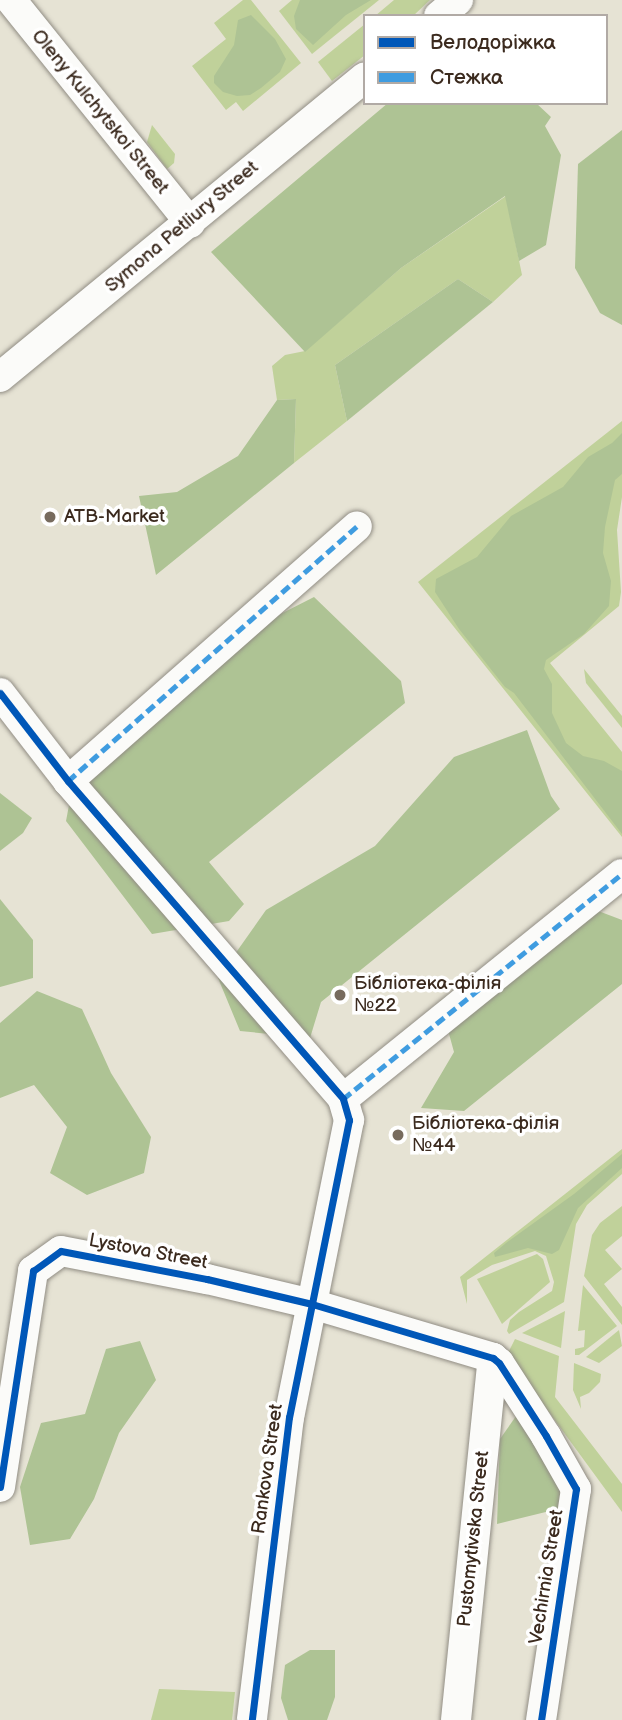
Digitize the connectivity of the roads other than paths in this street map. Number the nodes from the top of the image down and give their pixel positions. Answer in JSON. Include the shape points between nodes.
{"nodes":[{"id":1,"x":11,"y":0,"type":"edge"},
{"id":2,"x":458,"y":0,"type":"edge"},
{"id":3,"x":441,"y":14,"type":"edge"},
{"id":4,"x":363,"y":79,"type":"edge"},
{"id":5,"x":190,"y":223,"type":"junction"},
{"id":6,"x":0,"y":377,"type":"edge"},
{"id":7,"x":357,"y":526,"type":"dead end"},
{"id":8,"x":0,"y":693,"type":"edge"},
{"id":9,"x":68,"y":781,"type":"junction"},
{"id":10,"x":622,"y":874,"type":"edge"},
{"id":11,"x":343,"y":1099,"type":"junction"},
{"id":12,"x":312,"y":1304,"type":"junction"},
{"id":13,"x":493,"y":1359,"type":"junction"},
{"id":14,"x":0,"y":1487,"type":"edge"},
{"id":15,"x":252,"y":1720,"type":"edge"},
{"id":16,"x":456,"y":1720,"type":"edge"},
{"id":17,"x":541,"y":1720,"type":"edge"}],
"edges":[{"from":1,"to":5,"type":"street","name":"Oleny Kulchytskoi Street"},
{"from":2,"to":3,"type":"street"},
{"from":4,"to":5,"type":"street","name":"Symona Petliury Street"},
{"from":5,"to":6,"type":"street","name":"Symona Petliury Street"},
{"from":7,"to":9,"type":"street"},
{"from":8,"to":9,"type":"street"},
{"from":9,"to":11,"type":"street"},
{"from":10,"to":11,"type":"street"},
{"from":11,"to":12,"type":"street","name":"Rankova Street","via":[[349,1120],[346,1142]]},
{"from":12,"to":13,"type":"street"},
{"from":12,"to":14,"type":"street","name":"Lystova Street","via":[[61,1251],[33,1271]]},
{"from":12,"to":15,"type":"street","name":"Rankova Street","via":[[289,1417]]},
{"from":13,"to":16,"type":"street","name":"Pustomytivska Street"},
{"from":13,"to":17,"type":"street","name":"Vechirnia Street","via":[[576,1489]]}]}
